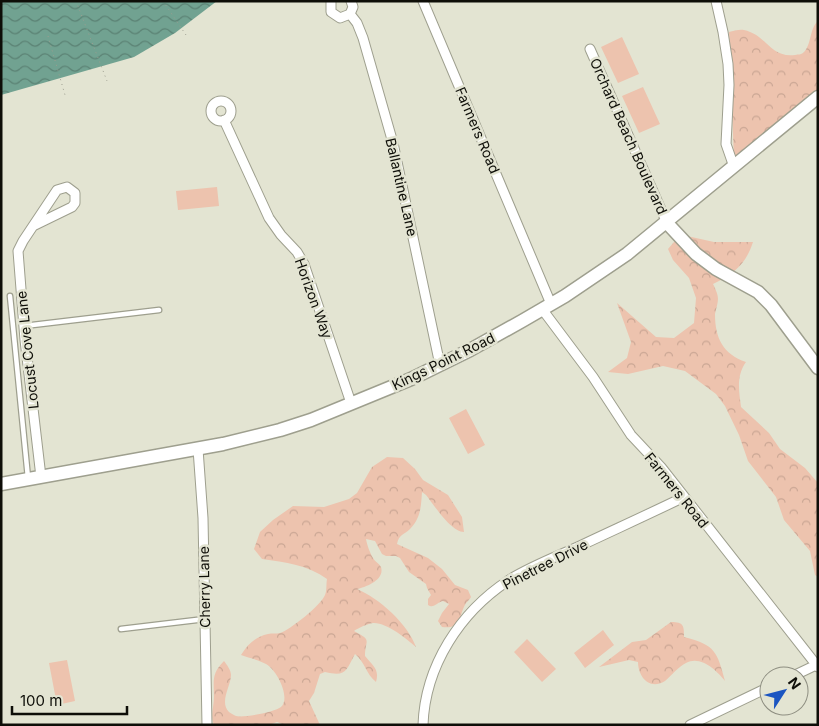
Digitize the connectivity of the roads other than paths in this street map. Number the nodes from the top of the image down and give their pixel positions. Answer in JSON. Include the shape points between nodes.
{"nodes":[{"id":1,"x":331,"y":1,"type":"edge"},
{"id":2,"x":351,"y":1,"type":"edge"},
{"id":3,"x":423,"y":1,"type":"edge"},
{"id":4,"x":716,"y":1,"type":"edge"},
{"id":5,"x":350,"y":14,"type":"junction"},
{"id":6,"x":590,"y":49,"type":"dead end"},
{"id":7,"x":818,"y":97,"type":"edge"},
{"id":8,"x":224,"y":120,"type":"dead end"},
{"id":9,"x":734,"y":167,"type":"junction"},
{"id":10,"x":667,"y":223,"type":"junction"},
{"id":11,"x":33,"y":226,"type":"junction"},
{"id":12,"x":10,"y":296,"type":"dead end"},
{"id":13,"x":547,"y":307,"type":"junction"},
{"id":14,"x":159,"y":310,"type":"dead end"},
{"id":15,"x":24,"y":326,"type":"junction"},
{"id":16,"x":440,"y":365,"type":"junction"},
{"id":17,"x":818,"y":368,"type":"edge"},
{"id":18,"x":351,"y":403,"type":"junction"},
{"id":19,"x":198,"y":449,"type":"junction"},
{"id":20,"x":41,"y":477,"type":"junction"},
{"id":21,"x":28,"y":479,"type":"junction"},
{"id":22,"x":1,"y":484,"type":"edge"},
{"id":23,"x":684,"y":497,"type":"junction"},
{"id":24,"x":205,"y":619,"type":"junction"},
{"id":25,"x":121,"y":629,"type":"dead end"},
{"id":26,"x":817,"y":666,"type":"edge"},
{"id":27,"x":759,"y":693,"type":"edge"},
{"id":28,"x":207,"y":725,"type":"edge"},
{"id":29,"x":423,"y":725,"type":"edge"},
{"id":30,"x":690,"y":725,"type":"edge"}],
"edges":[{"from":1,"to":5,"type":"street","via":[[330,8],[336,17],[344,18]]},
{"from":2,"to":5,"type":"street"},
{"from":3,"to":13,"type":"street","name":"Farmers Road"},
{"from":4,"to":9,"type":"street","via":[[728,64],[726,144]]},
{"from":5,"to":16,"type":"street","name":"Ballantine Lane","via":[[363,38],[393,143]]},
{"from":6,"to":10,"type":"street","name":"Orchard Beach Boulevard"},
{"from":7,"to":9,"type":"main road","name":"Kings Point Road"},
{"from":8,"to":18,"type":"street","name":"Horizon Way","via":[[268,218],[304,264]]},
{"from":9,"to":10,"type":"main road","name":"Kings Point Road"},
{"from":10,"to":13,"type":"main road","name":"Kings Point Road","via":[[620,260]]},
{"from":10,"to":17,"type":"main road","via":[[696,254],[758,292]]},
{"from":11,"to":11,"type":"street","name":"Locust Cove Lane","via":[[72,207],[75,193],[67,187],[57,190]]},
{"from":11,"to":15,"type":"street","name":"Locust Cove Lane","via":[[18,251]]},
{"from":12,"to":21,"type":"lane"},
{"from":13,"to":16,"type":"main road","name":"Kings Point Road"},
{"from":13,"to":23,"type":"street","name":"Farmers Road","via":[[631,435]]},
{"from":14,"to":15,"type":"lane"},
{"from":15,"to":20,"type":"street","name":"Locust Cove Lane"},
{"from":16,"to":18,"type":"main road","name":"Kings Point Road"},
{"from":18,"to":19,"type":"main road","name":"Kings Point Road","via":[[280,430]]},
{"from":19,"to":20,"type":"main road","name":"Kings Point Road"},
{"from":19,"to":24,"type":"street","name":"Cherry Lane"},
{"from":20,"to":21,"type":"main road","name":"Kings Point Road"},
{"from":21,"to":22,"type":"main road","name":"Kings Point Road"},
{"from":23,"to":26,"type":"street","name":"Farmers Road"},
{"from":23,"to":29,"type":"street","name":"Pinetree Drive","via":[[510,579],[477,605],[440,658],[428,691]]},
{"from":24,"to":25,"type":"lane"},
{"from":24,"to":28,"type":"street","name":"Cherry Lane"},
{"from":27,"to":30,"type":"street"}]}
